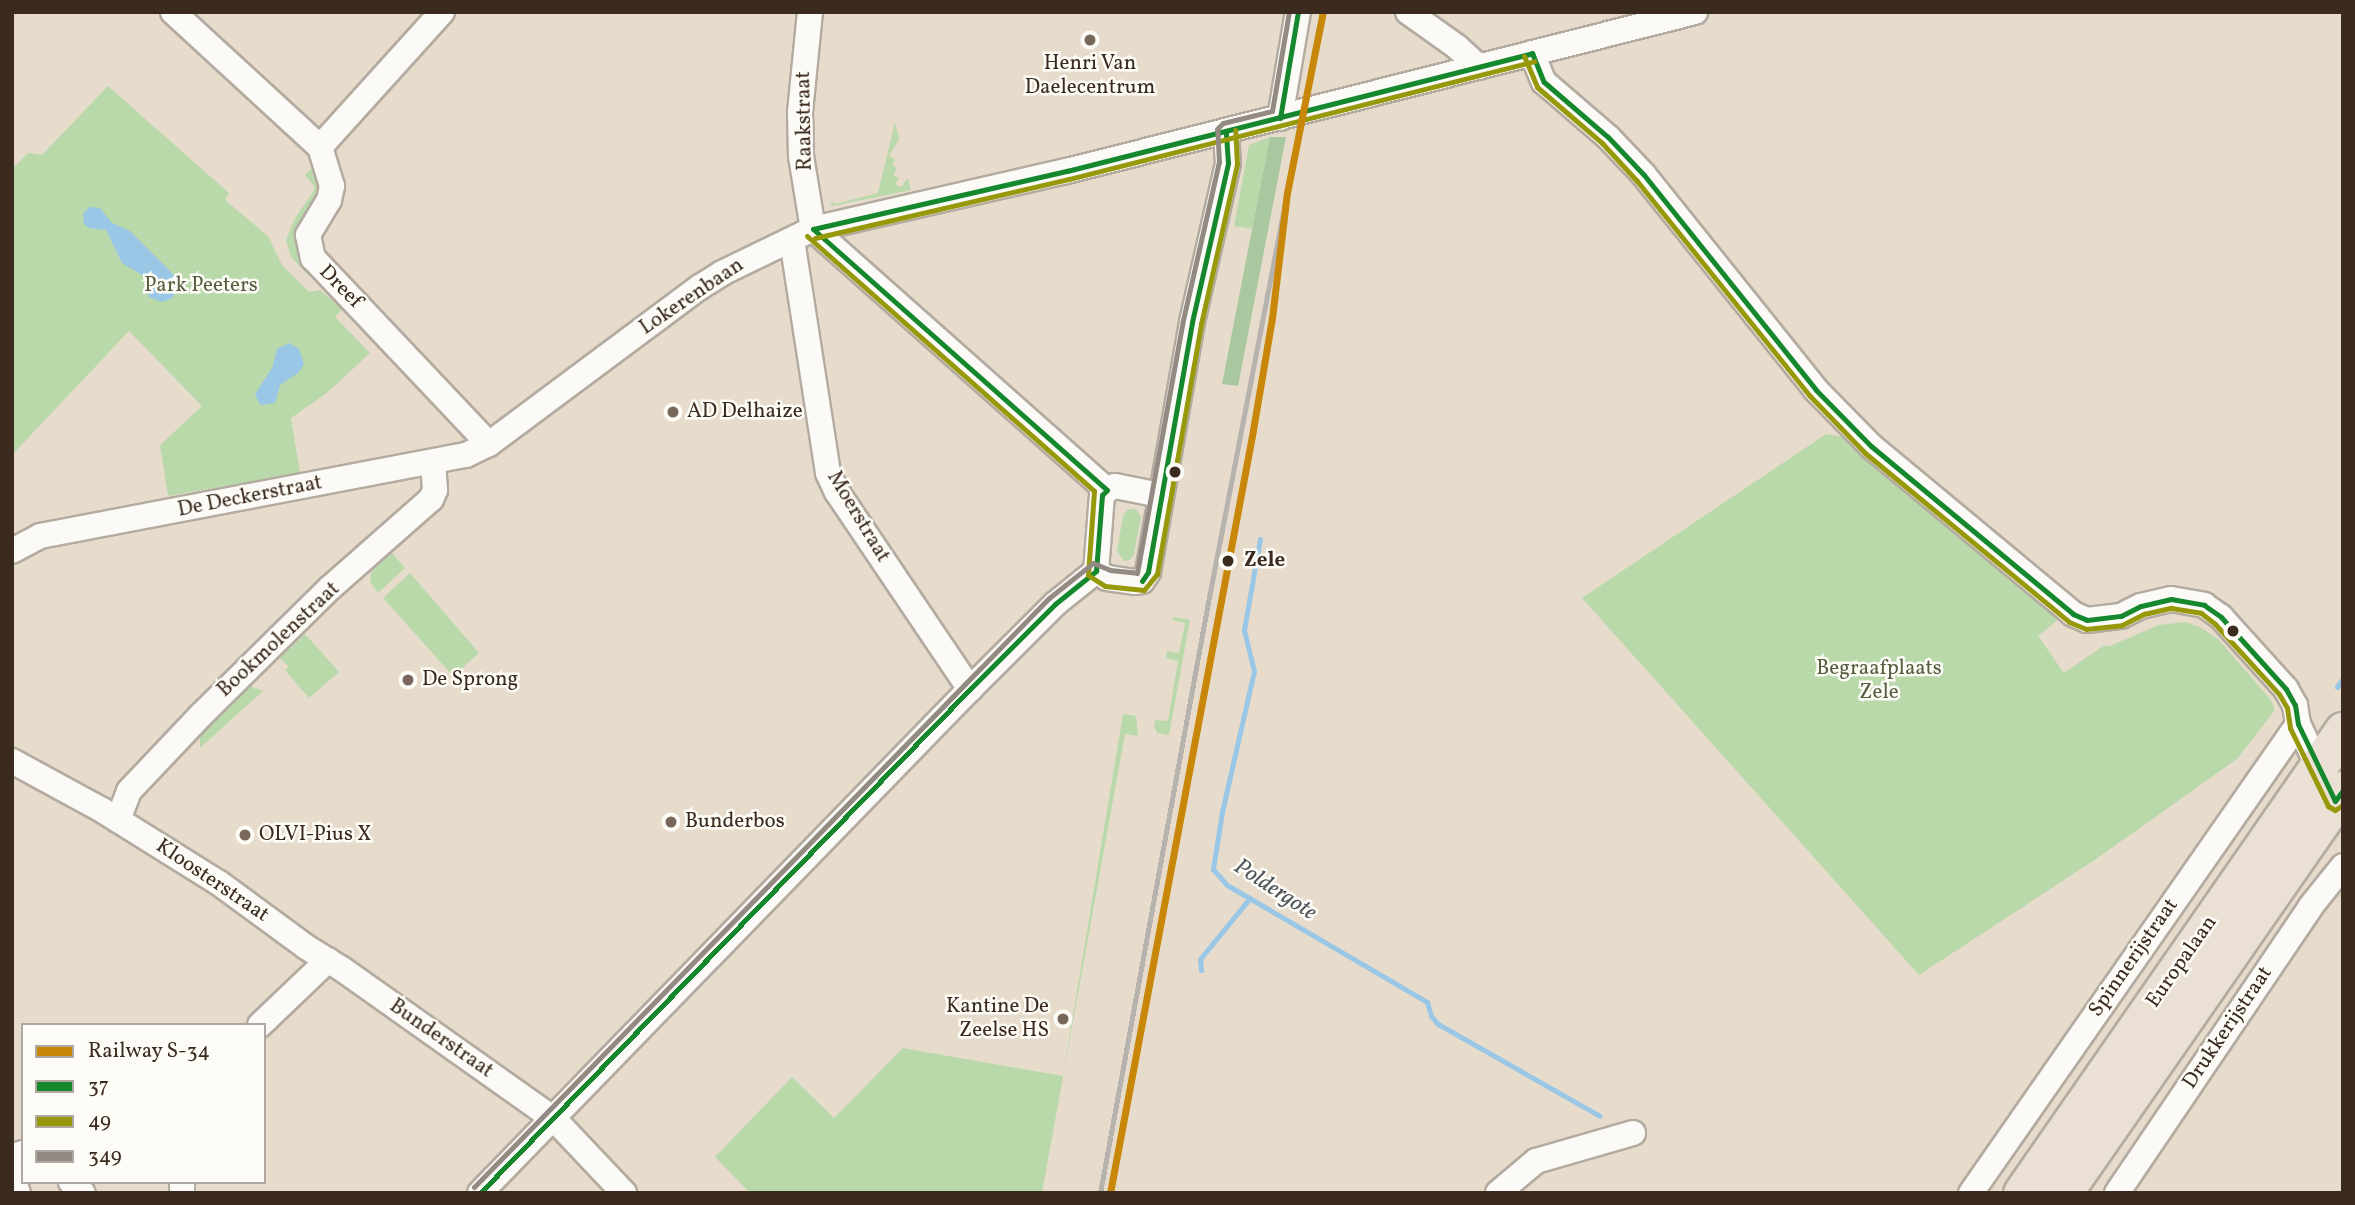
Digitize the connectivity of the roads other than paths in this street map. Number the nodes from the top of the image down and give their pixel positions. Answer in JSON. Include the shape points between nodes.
{"nodes":[{"id":1,"x":173,"y":12,"type":"edge"},
{"id":2,"x":442,"y":12,"type":"edge"},
{"id":3,"x":810,"y":12,"type":"edge"},
{"id":4,"x":1298,"y":12,"type":"edge"},
{"id":5,"x":1408,"y":12,"type":"edge"},
{"id":6,"x":1695,"y":12,"type":"edge"},
{"id":7,"x":1532,"y":53,"type":"junction"},
{"id":8,"x":1479,"y":66,"type":"junction"},
{"id":9,"x":1280,"y":118,"type":"junction"},
{"id":10,"x":1226,"y":131,"type":"junction"},
{"id":11,"x":320,"y":147,"type":"junction"},
{"id":12,"x":803,"y":234,"type":"junction"},
{"id":13,"x":489,"y":444,"type":"junction"},
{"id":14,"x":433,"y":463,"type":"junction"},
{"id":15,"x":1107,"y":490,"type":"junction"},
{"id":16,"x":1160,"y":495,"type":"junction"},
{"id":17,"x":12,"y":551,"type":"edge"},
{"id":18,"x":1096,"y":571,"type":"junction"},
{"id":19,"x":970,"y":689,"type":"junction"},
{"id":20,"x":2298,"y":724,"type":"junction"},
{"id":21,"x":2343,"y":731,"type":"edge"},
{"id":22,"x":12,"y":761,"type":"edge"},
{"id":23,"x":2335,"y":792,"type":"edge"},
{"id":24,"x":118,"y":820,"type":"junction"},
{"id":25,"x":2343,"y":866,"type":"edge"},
{"id":26,"x":328,"y":960,"type":"junction"},
{"id":27,"x":262,"y":1023,"type":"edge"},
{"id":28,"x":554,"y":1119,"type":"junction"},
{"id":29,"x":1633,"y":1133,"type":"dead end"},
{"id":30,"x":12,"y":1175,"type":"edge"},
{"id":31,"x":18,"y":1193,"type":"edge"},
{"id":32,"x":480,"y":1193,"type":"edge"},
{"id":33,"x":624,"y":1193,"type":"edge"},
{"id":34,"x":1497,"y":1193,"type":"edge"},
{"id":35,"x":1971,"y":1193,"type":"edge"},
{"id":36,"x":2022,"y":1193,"type":"edge"},
{"id":37,"x":2063,"y":1193,"type":"edge"},
{"id":38,"x":2116,"y":1193,"type":"edge"}],
"edges":[{"from":1,"to":11,"type":"street"},
{"from":2,"to":11,"type":"street"},
{"from":3,"to":12,"type":"street","name":"Raakstraat","via":[[801,83]]},
{"from":4,"to":9,"type":"street"},
{"from":5,"to":8,"type":"street"},
{"from":6,"to":7,"type":"street","name":"Lokerenbaan"},
{"from":7,"to":8,"type":"street","name":"Lokerenbaan"},
{"from":7,"to":20,"type":"street","via":[[1545,82],[1644,175],[1816,390],[1871,446],[2073,614],[2087,620],[2121,616],[2171,599],[2204,605],[2256,652],[2286,689]]},
{"from":8,"to":9,"type":"street","name":"Lokerenbaan"},
{"from":9,"to":10,"type":"street","name":"Lokerenbaan"},
{"from":10,"to":12,"type":"street","name":"Lokerenbaan"},
{"from":10,"to":16,"type":"street","via":[[1228,163]]},
{"from":11,"to":13,"type":"street","name":"Dreef","via":[[332,186],[308,235],[313,258]]},
{"from":12,"to":13,"type":"street","name":"Lokerenbaan","via":[[700,287]]},
{"from":12,"to":15,"type":"street"},
{"from":12,"to":19,"type":"street","name":"Moerstraat","via":[[823,452],[837,492]]},
{"from":13,"to":14,"type":"street","name":"De Deckerstraat"},
{"from":14,"to":17,"type":"street","name":"De Deckerstraat","via":[[40,536]]},
{"from":14,"to":24,"type":"street","name":"Bookmolenstraat","via":[[431,499],[322,596],[201,715],[129,791]]},
{"from":15,"to":16,"type":"street","via":[[1115,486]]},
{"from":15,"to":18,"type":"street","via":[[1102,495]]},
{"from":16,"to":18,"type":"street","via":[[1148,572],[1142,581],[1107,578]]},
{"from":18,"to":19,"type":"street","via":[[1055,604]]},
{"from":19,"to":28,"type":"street"},
{"from":20,"to":23,"type":"street"},
{"from":20,"to":35,"type":"street","name":"Spinnerijstraat"},
{"from":21,"to":23,"type":"highway","name":"Europalaan"},
{"from":22,"to":24,"type":"street","name":"Kloosterstraat"},
{"from":23,"to":36,"type":"highway","name":"Europalaan"},
{"from":23,"to":37,"type":"highway","name":"Europalaan"},
{"from":24,"to":26,"type":"street","name":"Kloosterstraat","via":[[219,883]]},
{"from":25,"to":38,"type":"street","name":"Drukkerijstraat"},
{"from":26,"to":27,"type":"street"},
{"from":26,"to":28,"type":"street","name":"Bunderstraat"},
{"from":28,"to":32,"type":"street"},
{"from":28,"to":33,"type":"street","name":"Bunderstraat"},
{"from":29,"to":34,"type":"street","via":[[1536,1161]]},
{"from":30,"to":31,"type":"street"}]}
